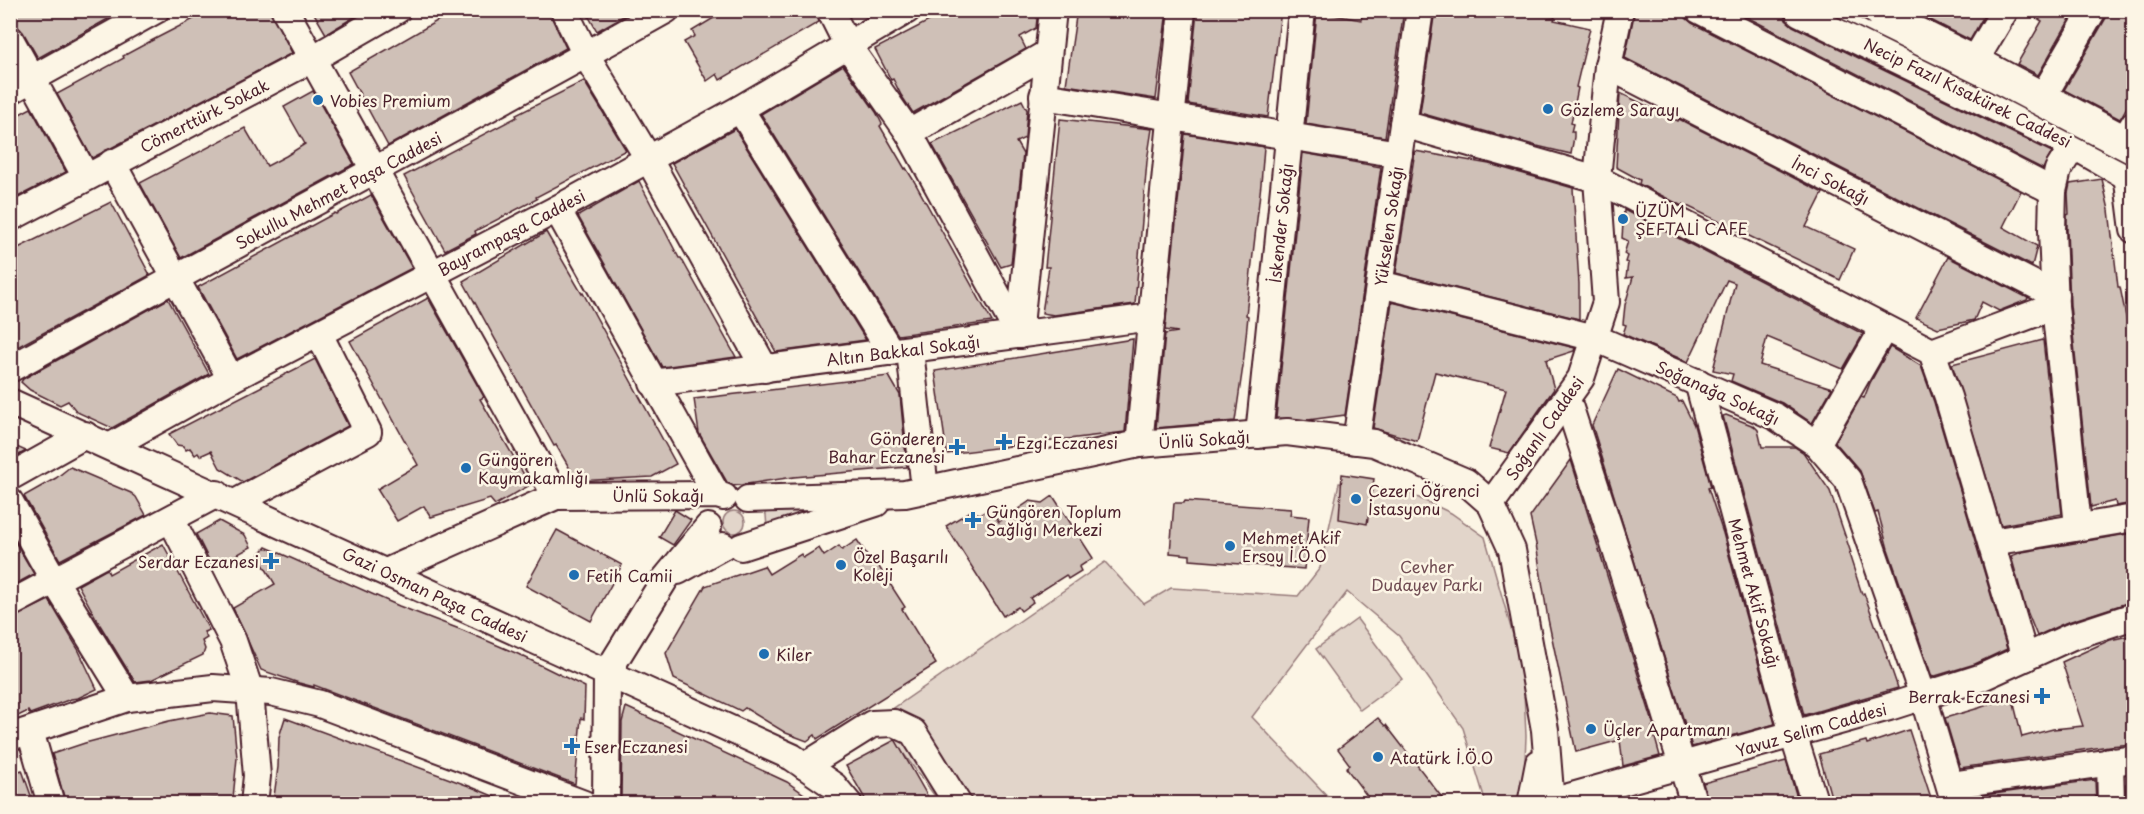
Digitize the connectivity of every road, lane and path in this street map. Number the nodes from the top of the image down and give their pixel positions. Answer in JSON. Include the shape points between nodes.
{"nodes":[{"id":1,"x":156,"y":10,"type":"edge"},
{"id":2,"x":285,"y":10,"type":"edge"},
{"id":3,"x":397,"y":10,"type":"edge"},
{"id":4,"x":564,"y":10,"type":"edge"},
{"id":5,"x":666,"y":10,"type":"edge"},
{"id":6,"x":830,"y":10,"type":"edge"},
{"id":7,"x":907,"y":10,"type":"edge"},
{"id":8,"x":1053,"y":10,"type":"edge"},
{"id":9,"x":1182,"y":10,"type":"edge"},
{"id":10,"x":1302,"y":10,"type":"edge"},
{"id":11,"x":1420,"y":10,"type":"edge"},
{"id":12,"x":1699,"y":10,"type":"edge"},
{"id":13,"x":1801,"y":10,"type":"edge"},
{"id":14,"x":1869,"y":10,"type":"edge"},
{"id":15,"x":2005,"y":10,"type":"edge"},
{"id":16,"x":2092,"y":10,"type":"edge"},
{"id":17,"x":1615,"y":11,"type":"edge"},
{"id":18,"x":1910,"y":19,"type":"edge"},
{"id":19,"x":10,"y":39,"type":"edge"},
{"id":20,"x":848,"y":46,"type":"junction"},
{"id":21,"x":1048,"y":53,"type":"junction"},
{"id":22,"x":586,"y":55,"type":"junction"},
{"id":23,"x":312,"y":59,"type":"junction"},
{"id":24,"x":1974,"y":62,"type":"junction"},
{"id":25,"x":1608,"y":66,"type":"junction"},
{"id":26,"x":33,"y":79,"type":"junction"},
{"id":27,"x":10,"y":91,"type":"edge"},
{"id":28,"x":1044,"y":96,"type":"junction"},
{"id":29,"x":2042,"y":98,"type":"junction"},
{"id":30,"x":740,"y":109,"type":"junction"},
{"id":31,"x":1172,"y":117,"type":"junction"},
{"id":32,"x":1404,"y":124,"type":"junction"},
{"id":33,"x":909,"y":132,"type":"junction"},
{"id":34,"x":1290,"y":136,"type":"junction"},
{"id":35,"x":2075,"y":144,"type":"junction"},
{"id":36,"x":2130,"y":152,"type":"edge"},
{"id":37,"x":1399,"y":154,"type":"junction"},
{"id":38,"x":648,"y":158,"type":"junction"},
{"id":39,"x":112,"y":163,"type":"junction"},
{"id":40,"x":375,"y":171,"type":"junction"},
{"id":41,"x":86,"y":177,"type":"junction"},
{"id":42,"x":1597,"y":179,"type":"junction"},
{"id":43,"x":2053,"y":191,"type":"junction"},
{"id":44,"x":557,"y":209,"type":"junction"},
{"id":45,"x":10,"y":218,"type":"edge"},
{"id":46,"x":2133,"y":230,"type":"edge"},
{"id":47,"x":432,"y":273,"type":"junction"},
{"id":48,"x":175,"y":277,"type":"junction"},
{"id":49,"x":1380,"y":284,"type":"junction"},
{"id":50,"x":2055,"y":301,"type":"junction"},
{"id":51,"x":1152,"y":317,"type":"junction"},
{"id":52,"x":1884,"y":328,"type":"junction"},
{"id":53,"x":319,"y":334,"type":"junction"},
{"id":54,"x":1019,"y":335,"type":"junction"},
{"id":55,"x":1594,"y":338,"type":"junction"},
{"id":56,"x":900,"y":351,"type":"junction"},
{"id":57,"x":1932,"y":352,"type":"junction"},
{"id":58,"x":10,"y":369,"type":"edge"},
{"id":59,"x":765,"y":369,"type":"junction"},
{"id":60,"x":231,"y":379,"type":"junction"},
{"id":61,"x":1698,"y":382,"type":"junction"},
{"id":62,"x":653,"y":383,"type":"junction"},
{"id":63,"x":1567,"y":399,"type":"junction"},
{"id":64,"x":10,"y":402,"type":"edge"},
{"id":65,"x":85,"y":435,"type":"junction"},
{"id":66,"x":1258,"y":435,"type":"junction"},
{"id":67,"x":1356,"y":441,"type":"junction"},
{"id":68,"x":1140,"y":444,"type":"junction"},
{"id":69,"x":1817,"y":444,"type":"junction"},
{"id":70,"x":111,"y":446,"type":"junction"},
{"id":71,"x":10,"y":477,"type":"edge"},
{"id":72,"x":915,"y":492,"type":"junction"},
{"id":73,"x":556,"y":496,"type":"junction"},
{"id":74,"x":730,"y":497,"type":"junction"},
{"id":75,"x":226,"y":498,"type":"junction"},
{"id":76,"x":10,"y":501,"type":"edge"},
{"id":77,"x":1491,"y":504,"type":"junction"},
{"id":78,"x":2133,"y":518,"type":"edge"},
{"id":79,"x":171,"y":519,"type":"junction"},
{"id":80,"x":2078,"y":526,"type":"junction"},
{"id":81,"x":724,"y":540,"type":"junction"},
{"id":82,"x":1992,"y":542,"type":"junction"},
{"id":83,"x":386,"y":572,"type":"junction"},
{"id":84,"x":54,"y":580,"type":"junction"},
{"id":85,"x":10,"y":604,"type":"edge"},
{"id":86,"x":2133,"y":616,"type":"edge"},
{"id":87,"x":2025,"y":658,"type":"junction"},
{"id":88,"x":608,"y":673,"type":"junction"},
{"id":89,"x":250,"y":691,"type":"junction"},
{"id":90,"x":1923,"y":696,"type":"junction"},
{"id":91,"x":127,"y":698,"type":"junction"},
{"id":92,"x":20,"y":734,"type":"edge"},
{"id":93,"x":1793,"y":734,"type":"junction"},
{"id":94,"x":2122,"y":760,"type":"edge"},
{"id":95,"x":1683,"y":765,"type":"junction"},
{"id":96,"x":805,"y":766,"type":"junction"},
{"id":97,"x":1952,"y":794,"type":"edge"},
{"id":98,"x":1544,"y":803,"type":"edge"},
{"id":99,"x":51,"y":804,"type":"edge"},
{"id":100,"x":254,"y":804,"type":"edge"},
{"id":101,"x":584,"y":804,"type":"edge"},
{"id":102,"x":606,"y":804,"type":"edge"},
{"id":103,"x":849,"y":804,"type":"edge"},
{"id":104,"x":958,"y":804,"type":"edge"},
{"id":105,"x":1694,"y":804,"type":"edge"},
{"id":106,"x":1815,"y":804,"type":"edge"},
{"id":107,"x":2111,"y":804,"type":"edge"}],
"edges":[{"from":1,"to":26,"type":"street"},
{"from":2,"to":23,"type":"street"},
{"from":3,"to":23,"type":"street","name":"Cömerttürk Sokak"},
{"from":4,"to":22,"type":"street"},
{"from":5,"to":22,"type":"street","name":"Sokullu Mehmet Paşa Caddesi"},
{"from":6,"to":20,"type":"street"},
{"from":7,"to":20,"type":"street","name":"Bayrampaşa Caddesi"},
{"from":8,"to":21,"type":"street"},
{"from":9,"to":31,"type":"street"},
{"from":10,"to":34,"type":"street","name":"İskender Sokağı"},
{"from":11,"to":32,"type":"street","name":"Yükselen Sokağı"},
{"from":12,"to":43,"type":"street"},
{"from":13,"to":35,"type":"main road","name":"Necip Fazıl Kısakürek Caddesi"},
{"from":14,"to":18,"type":"main road","name":"Necip Fazıl Kısakürek Caddesi"},
{"from":15,"to":24,"type":"street"},
{"from":16,"to":29,"type":"street"},
{"from":17,"to":25,"type":"street","name":"Soğanlı Caddesi"},
{"from":18,"to":24,"type":"main road","name":"Necip Fazıl Kısakürek Caddesi"},
{"from":19,"to":26,"type":"street"},
{"from":20,"to":30,"type":"street","name":"Bayrampaşa Caddesi"},
{"from":20,"to":33,"type":"street"},
{"from":21,"to":28,"type":"street"},
{"from":21,"to":33,"type":"street"},
{"from":22,"to":38,"type":"street"},
{"from":22,"to":40,"type":"street","name":"Sokullu Mehmet Paşa Caddesi"},
{"from":23,"to":39,"type":"street","name":"Cömerttürk Sokak"},
{"from":23,"to":40,"type":"street"},
{"from":24,"to":29,"type":"main road","name":"Necip Fazıl Kısakürek Caddesi"},
{"from":25,"to":42,"type":"street","name":"Soğanlı Caddesi"},
{"from":25,"to":50,"type":"street","name":"İnci Sokağı"},
{"from":26,"to":27,"type":"street"},
{"from":26,"to":41,"type":"street"},
{"from":28,"to":31,"type":"street"},
{"from":28,"to":54,"type":"street"},
{"from":29,"to":36,"type":"main road","name":"Necip Fazıl Kısakürek Caddesi"},
{"from":30,"to":38,"type":"street","name":"Bayrampaşa Caddesi"},
{"from":30,"to":56,"type":"street"},
{"from":31,"to":34,"type":"street"},
{"from":31,"to":51,"type":"street"},
{"from":32,"to":37,"type":"street","name":"Yükselen Sokağı"},
{"from":32,"to":42,"type":"street"},
{"from":33,"to":54,"type":"street"},
{"from":34,"to":37,"type":"street"},
{"from":34,"to":66,"type":"street","name":"İskender Sokağı"},
{"from":35,"to":36,"type":"main road","name":"Necip Fazıl Kısakürek Caddesi"},
{"from":35,"to":43,"type":"street","via":[[2058,170]]},
{"from":36,"to":46,"type":"street"},
{"from":37,"to":49,"type":"street","name":"Yükselen Sokağı"},
{"from":38,"to":44,"type":"street","name":"Bayrampaşa Caddesi"},
{"from":38,"to":59,"type":"street"},
{"from":39,"to":41,"type":"street","name":"Cömerttürk Sokak"},
{"from":39,"to":48,"type":"street"},
{"from":40,"to":47,"type":"street"},
{"from":40,"to":48,"type":"street","name":"Sokullu Mehmet Paşa Caddesi"},
{"from":41,"to":45,"type":"street","name":"Cömerttürk Sokak"},
{"from":42,"to":52,"type":"street"},
{"from":42,"to":55,"type":"street","name":"Soğanlı Caddesi","via":[[1606,302]]},
{"from":43,"to":50,"type":"street"},
{"from":44,"to":47,"type":"street","name":"Bayrampaşa Caddesi"},
{"from":44,"to":62,"type":"street"},
{"from":47,"to":53,"type":"street","name":"Bayrampaşa Caddesi"},
{"from":47,"to":73,"type":"street"},
{"from":48,"to":58,"type":"street","name":"Sokullu Mehmet Paşa Caddesi"},
{"from":48,"to":60,"type":"street"},
{"from":49,"to":55,"type":"street","name":"Soğanağa Sokağı"},
{"from":49,"to":67,"type":"street","name":"Yükselen Sokağı"},
{"from":50,"to":57,"type":"street"},
{"from":50,"to":80,"type":"street"},
{"from":51,"to":54,"type":"street","name":"Altın Bakkal Sokağı"},
{"from":51,"to":68,"type":"street"},
{"from":52,"to":57,"type":"street"},
{"from":52,"to":69,"type":"street"},
{"from":53,"to":60,"type":"street","name":"Bayrampaşa Caddesi"},
{"from":53,"to":75,"type":"street","via":[[368,432]]},
{"from":54,"to":56,"type":"street","name":"Altın Bakkal Sokağı"},
{"from":55,"to":61,"type":"street","name":"Soğanağa Sokağı"},
{"from":55,"to":63,"type":"street","name":"Soğanlı Caddesi","via":[[1581,378]]},
{"from":56,"to":59,"type":"street","name":"Altın Bakkal Sokağı"},
{"from":56,"to":72,"type":"street"},
{"from":57,"to":82,"type":"street"},
{"from":59,"to":62,"type":"street","name":"Altın Bakkal Sokağı"},
{"from":60,"to":70,"type":"street","name":"Bayrampaşa Caddesi"},
{"from":61,"to":69,"type":"street","name":"Soğanağa Sokağı","via":[[1776,417]]},
{"from":61,"to":93,"type":"street","name":"Mehmet Akif Sokağı"},
{"from":62,"to":74,"type":"street"},
{"from":63,"to":77,"type":"street","name":"Soğanlı Caddesi"},
{"from":63,"to":95,"type":"street"},
{"from":64,"to":65,"type":"street","name":"Gazi Osman Paşa Caddesi"},
{"from":65,"to":70,"type":"street","name":"Gazi Osman Paşa Caddesi"},
{"from":65,"to":71,"type":"street"},
{"from":66,"to":67,"type":"street","name":"Ünlü Sokağı","via":[[1287,432]]},
{"from":66,"to":68,"type":"street","name":"Ünlü Sokağı"},
{"from":67,"to":77,"type":"street","name":"Ünlü Sokağı","via":[[1374,443],[1466,482]]},
{"from":68,"to":72,"type":"street","name":"Ünlü Sokağı"},
{"from":69,"to":90,"type":"street","name":"Soğanağa Sokağı","via":[[1848,480]]},
{"from":70,"to":75,"type":"street","name":"Gazi Osman Paşa Caddesi"},
{"from":72,"to":74,"type":"street","name":"Ünlü Sokağı"},
{"from":72,"to":81,"type":"street"},
{"from":73,"to":74,"type":"street","name":"Ünlü Sokağı"},
{"from":73,"to":83,"type":"street"},
{"from":74,"to":81,"type":"street","via":[[711,509]]},
{"from":74,"to":81,"type":"street","via":[[759,511],[760,528],[750,543]]},
{"from":75,"to":79,"type":"street"},
{"from":75,"to":83,"type":"street","name":"Gazi Osman Paşa Caddesi"},
{"from":76,"to":84,"type":"street"},
{"from":77,"to":98,"type":"street","via":[[1512,550],[1545,730]]},
{"from":78,"to":80,"type":"street"},
{"from":79,"to":84,"type":"street"},
{"from":79,"to":89,"type":"street","via":[[233,641]]},
{"from":80,"to":82,"type":"street"},
{"from":81,"to":88,"type":"street","via":[[665,579]]},
{"from":82,"to":87,"type":"street"},
{"from":83,"to":88,"type":"street","name":"Gazi Osman Paşa Caddesi"},
{"from":84,"to":85,"type":"street"},
{"from":84,"to":91,"type":"street"},
{"from":86,"to":87,"type":"street","name":"Yavuz Selim Caddesi","via":[[2070,637]]},
{"from":87,"to":90,"type":"street","name":"Yavuz Selim Caddesi","via":[[1980,678]]},
{"from":88,"to":96,"type":"street","name":"Gazi Osman Paşa Caddesi"},
{"from":88,"to":102,"type":"street"},
{"from":89,"to":91,"type":"street","via":[[213,688]]},
{"from":89,"to":100,"type":"street","via":[[257,776]]},
{"from":89,"to":101,"type":"street","via":[[320,704]]},
{"from":90,"to":93,"type":"street","name":"Yavuz Selim Caddesi"},
{"from":90,"to":97,"type":"street","name":"Soğanağa Sokağı"},
{"from":91,"to":92,"type":"street"},
{"from":92,"to":99,"type":"street"},
{"from":93,"to":95,"type":"street","name":"Yavuz Selim Caddesi"},
{"from":93,"to":106,"type":"street","name":"Mehmet Akif Sokağı"},
{"from":94,"to":97,"type":"street"},
{"from":94,"to":107,"type":"street"},
{"from":95,"to":98,"type":"street","name":"Yavuz Selim Caddesi"},
{"from":95,"to":105,"type":"street"},
{"from":96,"to":103,"type":"street","name":"Gazi Osman Paşa Caddesi","via":[[834,786]]},
{"from":96,"to":104,"type":"street","via":[[872,724],[894,723],[913,732]]}]}
